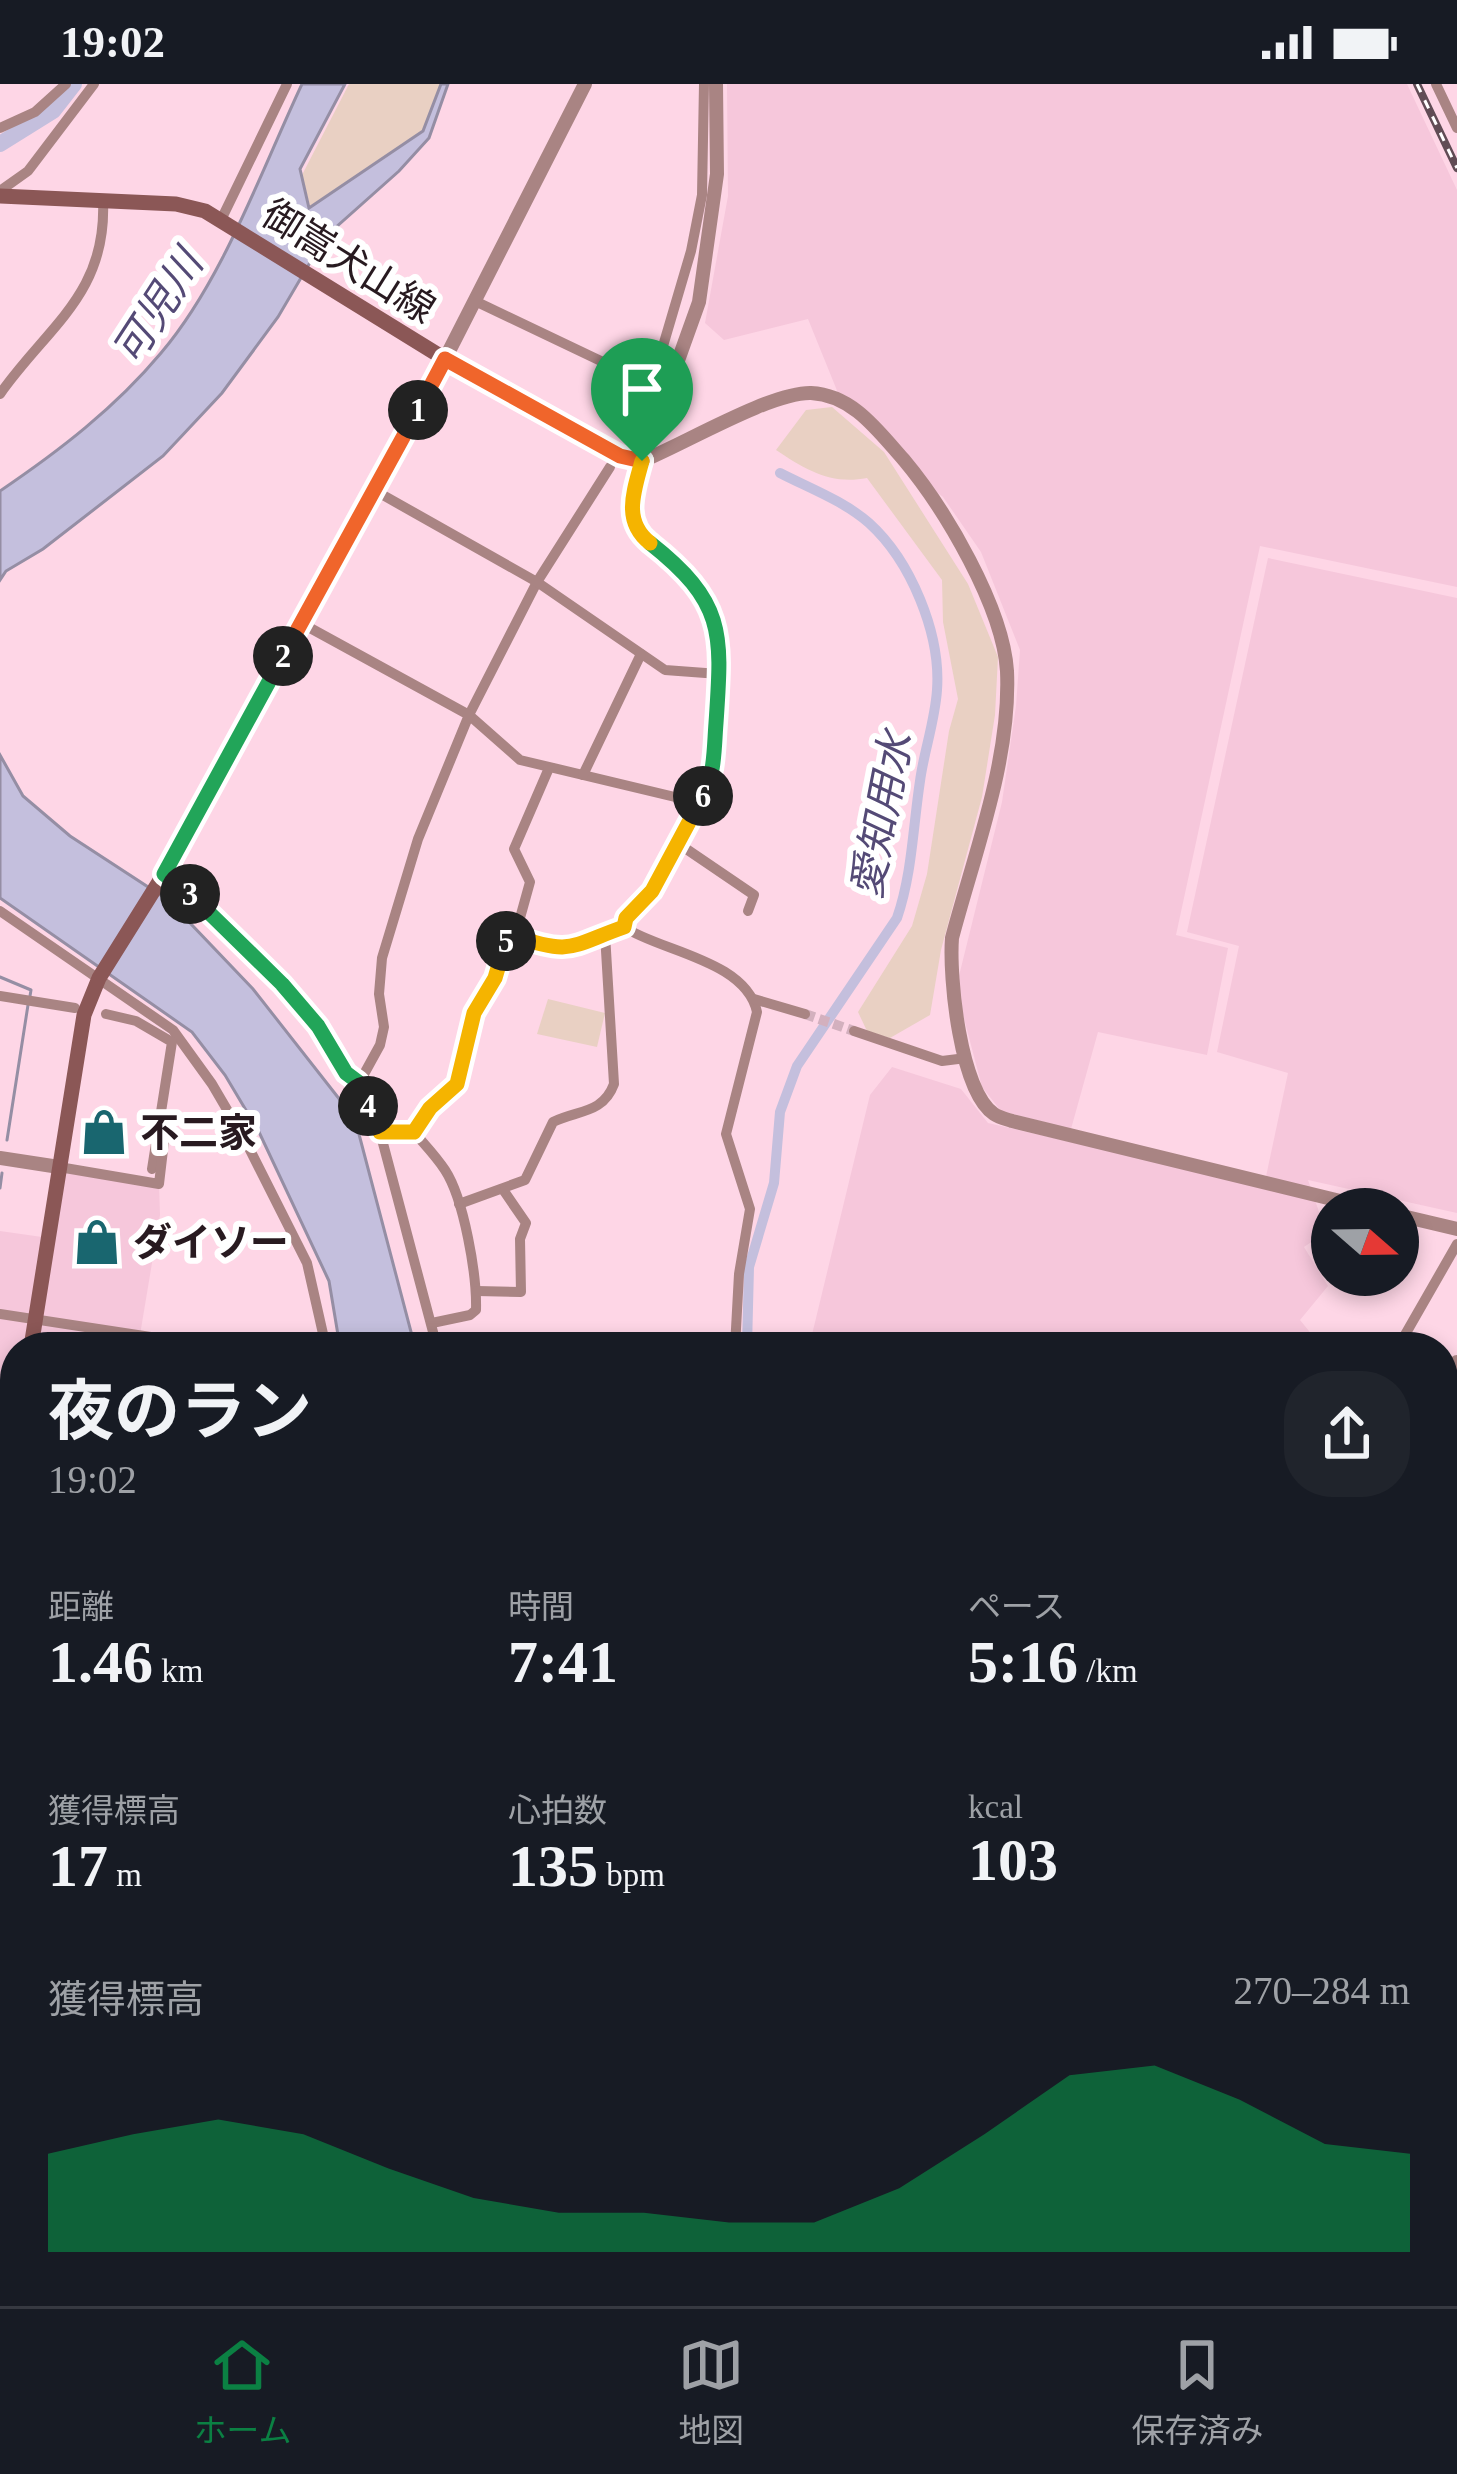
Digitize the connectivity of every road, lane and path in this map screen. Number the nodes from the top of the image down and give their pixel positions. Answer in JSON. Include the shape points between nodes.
{"nodes":[{"id":1,"x":67,"y":84,"type":"edge"},
{"id":2,"x":94,"y":84,"type":"edge"},
{"id":3,"x":585,"y":84,"type":"edge"},
{"id":4,"x":704,"y":84,"type":"edge"},
{"id":5,"x":716,"y":84,"type":"edge"},
{"id":6,"x":1436,"y":84,"type":"edge"},
{"id":7,"x":284,"y":85,"type":"edge"},
{"id":8,"x":0,"y":128,"type":"edge"},
{"id":9,"x":1457,"y":128,"type":"edge"},
{"id":10,"x":0,"y":194,"type":"edge"},
{"id":11,"x":103,"y":201,"type":"junction"},
{"id":12,"x":224,"y":221,"type":"junction"},
{"id":13,"x":477,"y":302,"type":"junction"},
{"id":14,"x":445,"y":359,"type":"junction"},
{"id":15,"x":0,"y":394,"type":"edge"},
{"id":16,"x":642,"y":461,"type":"junction"},
{"id":17,"x":610,"y":466,"type":"dead end"},
{"id":18,"x":374,"y":490,"type":"junction"},
{"id":19,"x":537,"y":582,"type":"junction"},
{"id":20,"x":301,"y":622,"type":"junction"},
{"id":21,"x":641,"y":654,"type":"junction"},
{"id":22,"x":719,"y":674,"type":"junction"},
{"id":23,"x":469,"y":716,"type":"junction"},
{"id":24,"x":548,"y":768,"type":"junction"},
{"id":25,"x":584,"y":775,"type":"junction"},
{"id":26,"x":700,"y":803,"type":"junction"},
{"id":27,"x":679,"y":844,"type":"junction"},
{"id":28,"x":164,"y":874,"type":"junction"},
{"id":29,"x":0,"y":911,"type":"edge"},
{"id":30,"x":748,"y":911,"type":"dead end"},
{"id":31,"x":624,"y":927,"type":"junction"},
{"id":32,"x":605,"y":934,"type":"junction"},
{"id":33,"x":515,"y":936,"type":"junction"},
{"id":34,"x":99,"y":978,"type":"junction"},
{"id":35,"x":0,"y":997,"type":"edge"},
{"id":36,"x":754,"y":999,"type":"junction"},
{"id":37,"x":75,"y":1008,"type":"dead end"},
{"id":38,"x":106,"y":1014,"type":"dead end"},
{"id":39,"x":805,"y":1014,"type":"tunnel mouth"},
{"id":40,"x":166,"y":1024,"type":"junction"},
{"id":41,"x":854,"y":1031,"type":"tunnel mouth"},
{"id":42,"x":164,"y":1038,"type":"junction"},
{"id":43,"x":966,"y":1058,"type":"junction"},
{"id":44,"x":358,"y":1082,"type":"junction"},
{"id":45,"x":159,"y":1122,"type":"junction"},
{"id":46,"x":380,"y":1132,"type":"junction"},
{"id":47,"x":414,"y":1132,"type":"junction"},
{"id":48,"x":0,"y":1158,"type":"edge"},
{"id":49,"x":59,"y":1166,"type":"junction"},
{"id":50,"x":152,"y":1169,"type":"dead end"},
{"id":51,"x":504,"y":1191,"type":"junction"},
{"id":52,"x":1311,"y":1194,"type":"edge"},
{"id":53,"x":459,"y":1204,"type":"junction"},
{"id":54,"x":1419,"y":1220,"type":"edge"},
{"id":55,"x":1457,"y":1229,"type":"edge"},
{"id":56,"x":1457,"y":1244,"type":"edge"},
{"id":57,"x":476,"y":1291,"type":"junction"},
{"id":58,"x":0,"y":1314,"type":"edge"},
{"id":59,"x":36,"y":1320,"type":"junction"},
{"id":60,"x":432,"y":1323,"type":"junction"},
{"id":61,"x":34,"y":1332,"type":"edge"},
{"id":62,"x":116,"y":1332,"type":"edge"},
{"id":63,"x":323,"y":1332,"type":"edge"},
{"id":64,"x":434,"y":1332,"type":"edge"},
{"id":65,"x":736,"y":1332,"type":"edge"},
{"id":66,"x":1407,"y":1332,"type":"edge"}],
"edges":[{"from":1,"to":8,"type":"street"},
{"from":2,"to":10,"type":"street","via":[[28,171]]},
{"from":3,"to":13,"type":"street"},
{"from":4,"to":13,"type":"street","via":[[702,196],[653,380]]},
{"from":5,"to":16,"type":"street","via":[[717,174],[699,302]]},
{"from":6,"to":9,"type":"street"},
{"from":7,"to":12,"type":"street"},
{"from":10,"to":11,"type":"main road","name":"御嵩犬山線"},
{"from":11,"to":12,"type":"main road","name":"御嵩犬山線","via":[[187,205]]},
{"from":11,"to":15,"type":"street","via":[[103,245],[76,301]]},
{"from":12,"to":14,"type":"main road","name":"御嵩犬山線"},
{"from":13,"to":14,"type":"street"},
{"from":14,"to":16,"type":"street"},
{"from":14,"to":18,"type":"main road","name":"御嵩犬山線"},
{"from":16,"to":22,"type":"street","via":[[634,525],[678,565],[718,624]]},
{"from":16,"to":43,"type":"street","via":[[776,400],[832,396],[868,420],[918,478],[967,555],[1007,674],[991,790],[952,938],[952,1001]]},
{"from":17,"to":19,"type":"street"},
{"from":18,"to":19,"type":"street"},
{"from":18,"to":20,"type":"main road","name":"御嵩犬山線"},
{"from":19,"to":21,"type":"street"},
{"from":19,"to":23,"type":"street"},
{"from":20,"to":23,"type":"street"},
{"from":20,"to":28,"type":"main road","name":"御嵩犬山線"},
{"from":21,"to":22,"type":"street","via":[[675,673]]},
{"from":21,"to":25,"type":"street"},
{"from":22,"to":26,"type":"street","via":[[713,762]]},
{"from":23,"to":24,"type":"street","via":[[511,755]]},
{"from":23,"to":44,"type":"street","via":[[409,866],[382,958],[380,1045]]},
{"from":24,"to":25,"type":"street"},
{"from":24,"to":33,"type":"street","via":[[514,849],[530,882]]},
{"from":25,"to":26,"type":"street"},
{"from":26,"to":27,"type":"street"},
{"from":27,"to":30,"type":"street","via":[[754,895]]},
{"from":27,"to":31,"type":"street"},
{"from":28,"to":34,"type":"main road","name":"御嵩犬山線"},
{"from":28,"to":44,"type":"street","via":[[270,971]]},
{"from":29,"to":34,"type":"street"},
{"from":31,"to":32,"type":"street"},
{"from":31,"to":36,"type":"street","via":[[702,958]]},
{"from":32,"to":33,"type":"street","via":[[558,950]]},
{"from":32,"to":51,"type":"street","via":[[610,1095],[583,1114],[557,1118],[525,1180]]},
{"from":33,"to":47,"type":"street","via":[[474,1013],[457,1084]]},
{"from":34,"to":40,"type":"street"},
{"from":34,"to":49,"type":"main road","name":"御嵩犬山線","via":[[84,1015]]},
{"from":35,"to":37,"type":"street"},
{"from":36,"to":39,"type":"street"},
{"from":36,"to":65,"type":"street","via":[[727,1134],[750,1210]]},
{"from":38,"to":42,"type":"street"},
{"from":40,"to":42,"type":"street"},
{"from":40,"to":63,"type":"street","via":[[212,1084],[298,1244]]},
{"from":41,"to":43,"type":"street","via":[[941,1061]]},
{"from":42,"to":45,"type":"street","via":[[172,1042]]},
{"from":43,"to":52,"type":"street","via":[[992,1113],[1012,1121]]},
{"from":44,"to":46,"type":"street"},
{"from":45,"to":49,"type":"street","via":[[159,1184]]},
{"from":45,"to":50,"type":"street"},
{"from":46,"to":47,"type":"street"},
{"from":46,"to":60,"type":"street"},
{"from":47,"to":53,"type":"street","via":[[447,1173]]},
{"from":48,"to":49,"type":"street"},
{"from":49,"to":59,"type":"main road","name":"御嵩犬山線"},
{"from":51,"to":53,"type":"street"},
{"from":51,"to":57,"type":"street","via":[[526,1223],[521,1292]]},
{"from":53,"to":57,"type":"street"},
{"from":54,"to":55,"type":"street"},
{"from":56,"to":66,"type":"street"},
{"from":57,"to":60,"type":"street","via":[[470,1315]]},
{"from":58,"to":59,"type":"street"},
{"from":59,"to":61,"type":"main road","name":"御嵩犬山線"},
{"from":59,"to":62,"type":"street"},
{"from":60,"to":64,"type":"street"}]}
